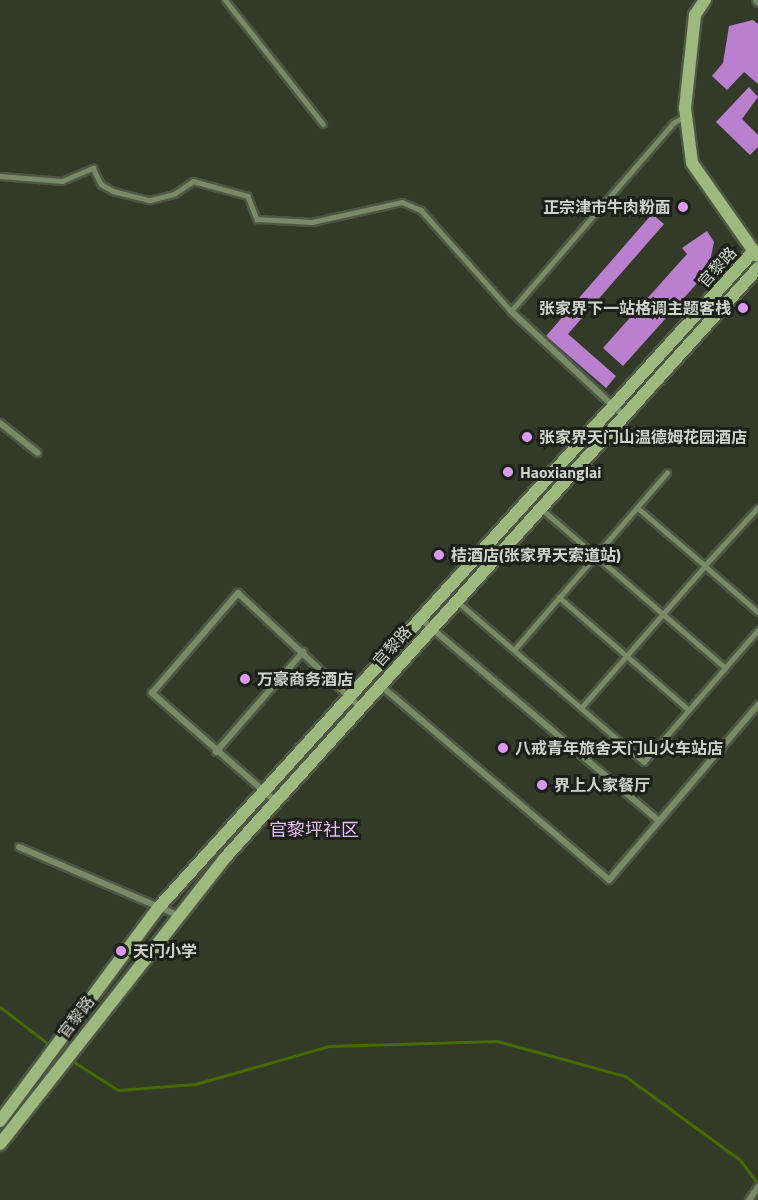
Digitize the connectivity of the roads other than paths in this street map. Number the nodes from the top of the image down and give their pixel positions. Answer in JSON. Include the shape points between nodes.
{"nodes":[{"id":1,"x":225,"y":0,"type":"edge"},
{"id":2,"x":705,"y":0,"type":"edge"},
{"id":3,"x":686,"y":116,"type":"junction"},
{"id":4,"x":322,"y":124,"type":"dead end"},
{"id":5,"x":0,"y":176,"type":"edge"},
{"id":6,"x":756,"y":255,"type":"edge"},
{"id":7,"x":758,"y":268,"type":"edge"},
{"id":8,"x":511,"y":311,"type":"junction"},
{"id":9,"x":618,"y":411,"type":"junction"},
{"id":10,"x":0,"y":423,"type":"edge"},
{"id":11,"x":38,"y":453,"type":"dead end"},
{"id":12,"x":667,"y":473,"type":"dead end"},
{"id":13,"x":539,"y":507,"type":"junction"},
{"id":14,"x":637,"y":507,"type":"junction"},
{"id":15,"x":758,"y":508,"type":"edge"},
{"id":16,"x":595,"y":556,"type":"junction"},
{"id":17,"x":705,"y":566,"type":"junction"},
{"id":18,"x":559,"y":597,"type":"junction"},
{"id":19,"x":456,"y":600,"type":"junction"},
{"id":20,"x":758,"y":612,"type":"edge"},
{"id":21,"x":663,"y":614,"type":"junction"},
{"id":22,"x":426,"y":624,"type":"junction"},
{"id":23,"x":758,"y":630,"type":"edge"},
{"id":24,"x":514,"y":650,"type":"junction"},
{"id":25,"x":303,"y":652,"type":"junction"},
{"id":26,"x":627,"y":656,"type":"junction"},
{"id":27,"x":725,"y":668,"type":"junction"},
{"id":28,"x":379,"y":685,"type":"junction"},
{"id":29,"x":356,"y":703,"type":"junction"},
{"id":30,"x":758,"y":705,"type":"edge"},
{"id":31,"x":581,"y":708,"type":"junction"},
{"id":32,"x":689,"y":710,"type":"junction"},
{"id":33,"x":216,"y":752,"type":"junction"},
{"id":34,"x":271,"y":797,"type":"junction"},
{"id":35,"x":657,"y":819,"type":"junction"},
{"id":36,"x":19,"y":848,"type":"dead end"},
{"id":37,"x":159,"y":907,"type":"junction"},
{"id":38,"x":178,"y":915,"type":"junction"},
{"id":39,"x":0,"y":1121,"type":"edge"},
{"id":40,"x":0,"y":1144,"type":"edge"},
{"id":41,"x":758,"y":1187,"type":"edge"},
{"id":42,"x":749,"y":1200,"type":"edge"}],
"edges":[{"from":1,"to":4,"type":"street"},
{"from":2,"to":3,"type":"main road","name":"官黎路","via":[[695,15]]},
{"from":3,"to":6,"type":"main road","name":"官黎路","via":[[692,163]]},
{"from":3,"to":8,"type":"lane","via":[[673,123]]},
{"from":5,"to":8,"type":"lane","via":[[62,181],[93,168],[100,184],[150,200],[174,194],[193,180],[248,196],[257,219],[312,222],[402,201],[421,210]]},
{"from":6,"to":9,"type":"main road","name":"官黎路"},
{"from":7,"to":9,"type":"main road","name":"官黎路"},
{"from":8,"to":9,"type":"street"},
{"from":9,"to":13,"type":"main road","name":"官黎路"},
{"from":9,"to":22,"type":"main road","name":"官黎路"},
{"from":10,"to":11,"type":"street"},
{"from":12,"to":14,"type":"lane"},
{"from":13,"to":16,"type":"lane"},
{"from":13,"to":19,"type":"main road","name":"官黎路"},
{"from":14,"to":16,"type":"lane"},
{"from":14,"to":17,"type":"lane"},
{"from":15,"to":17,"type":"lane"},
{"from":16,"to":18,"type":"lane"},
{"from":16,"to":21,"type":"lane"},
{"from":17,"to":20,"type":"lane"},
{"from":17,"to":21,"type":"lane"},
{"from":18,"to":24,"type":"lane"},
{"from":18,"to":26,"type":"lane"},
{"from":19,"to":22,"type":"main road","name":"官黎路"},
{"from":19,"to":24,"type":"lane"},
{"from":21,"to":26,"type":"lane"},
{"from":21,"to":27,"type":"lane"},
{"from":22,"to":28,"type":"main road","name":"官黎路"},
{"from":22,"to":29,"type":"main road","name":"官黎路"},
{"from":22,"to":35,"type":"street"},
{"from":23,"to":27,"type":"lane"},
{"from":24,"to":31,"type":"lane"},
{"from":25,"to":29,"type":"street"},
{"from":25,"to":33,"type":"street"},
{"from":25,"to":33,"type":"street","via":[[238,593],[152,693]]},
{"from":26,"to":31,"type":"lane"},
{"from":26,"to":32,"type":"lane"},
{"from":27,"to":32,"type":"lane"},
{"from":28,"to":29,"type":"main road","name":"官黎路"},
{"from":28,"to":35,"type":"street","via":[[609,880]]},
{"from":29,"to":34,"type":"main road","name":"官黎路"},
{"from":30,"to":35,"type":"street"},
{"from":31,"to":32,"type":"lane","via":[[644,762]]},
{"from":33,"to":34,"type":"street"},
{"from":34,"to":37,"type":"main road","name":"官黎路"},
{"from":34,"to":38,"type":"main road","name":"官黎路"},
{"from":36,"to":37,"type":"street"},
{"from":37,"to":38,"type":"street"},
{"from":37,"to":39,"type":"main road","name":"官黎路"},
{"from":38,"to":40,"type":"main road","name":"官黎路"},
{"from":41,"to":42,"type":"street"}]}
